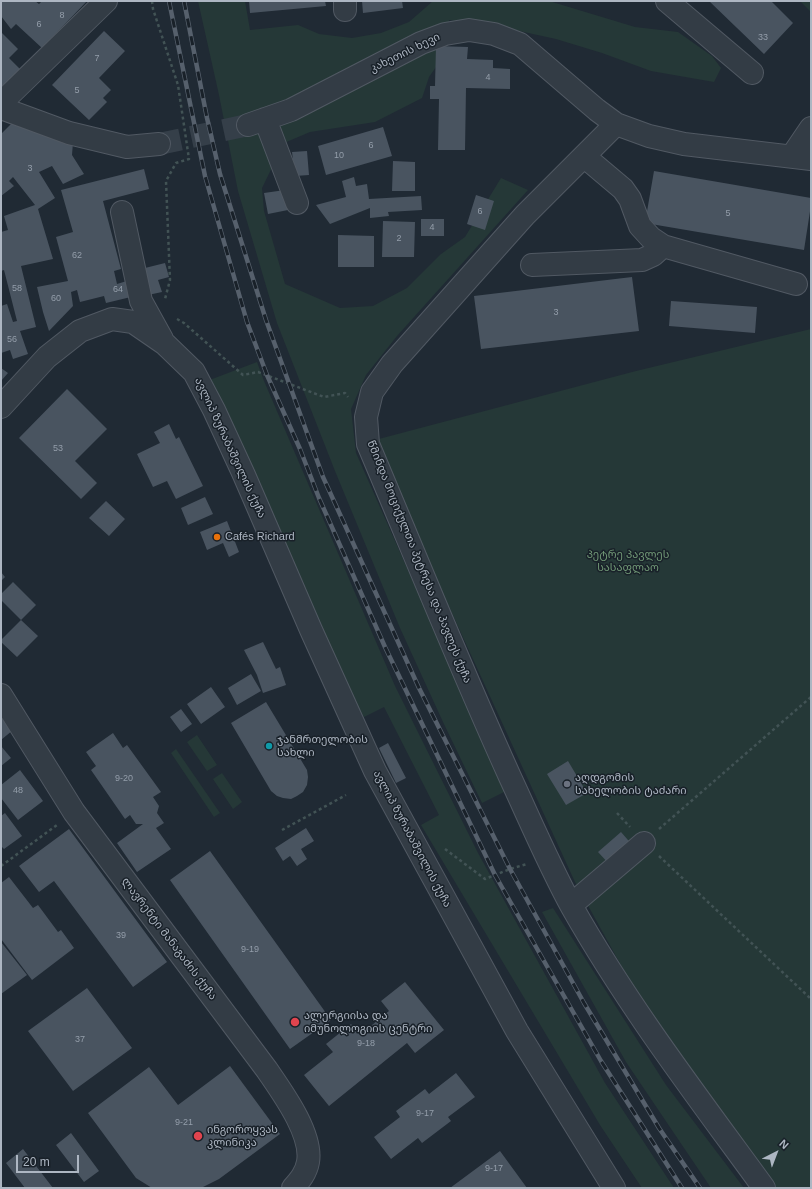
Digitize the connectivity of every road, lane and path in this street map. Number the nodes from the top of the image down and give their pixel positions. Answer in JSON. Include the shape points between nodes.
{"nodes":[{"id":1,"x":106,"y":1,"type":"edge"},
{"id":2,"x":152,"y":1,"type":"edge"},
{"id":3,"x":667,"y":1,"type":"edge"},
{"id":4,"x":752,"y":73,"type":"dead end"},
{"id":5,"x":1,"y":103,"type":"edge"},
{"id":6,"x":1,"y":108,"type":"edge"},
{"id":7,"x":616,"y":124,"type":"junction"},
{"id":8,"x":811,"y":128,"type":"edge"},
{"id":9,"x":159,"y":144,"type":"tunnel mouth"},
{"id":10,"x":585,"y":157,"type":"junction"},
{"id":11,"x":802,"y":157,"type":"edge"},
{"id":12,"x":297,"y":203,"type":"dead end"},
{"id":13,"x":122,"y":212,"type":"dead end"},
{"id":14,"x":663,"y":246,"type":"junction"},
{"id":15,"x":532,"y":265,"type":"dead end"},
{"id":16,"x":796,"y":284,"type":"dead end"},
{"id":17,"x":165,"y":300,"type":"dead end"},
{"id":18,"x":171,"y":316,"type":"dead end"},
{"id":19,"x":165,"y":344,"type":"junction"},
{"id":20,"x":1,"y":406,"type":"edge"},
{"id":21,"x":366,"y":417,"type":"junction"},
{"id":22,"x":1,"y":695,"type":"edge"},
{"id":23,"x":811,"y":697,"type":"edge"},
{"id":24,"x":346,"y":795,"type":"dead end"},
{"id":25,"x":74,"y":812,"type":"junction"},
{"id":26,"x":617,"y":813,"type":"dead end"},
{"id":27,"x":282,"y":830,"type":"dead end"},
{"id":28,"x":644,"y":842,"type":"junction"},
{"id":29,"x":445,"y":849,"type":"dead end"},
{"id":30,"x":547,"y":858,"type":"junction"},
{"id":31,"x":1,"y":866,"type":"edge"},
{"id":32,"x":571,"y":905,"type":"junction"},
{"id":33,"x":811,"y":999,"type":"edge"},
{"id":34,"x":304,"y":1184,"type":"edge"},
{"id":35,"x":614,"y":1188,"type":"edge"},
{"id":36,"x":764,"y":1188,"type":"edge"}],
"edges":[{"from":1,"to":5,"type":"street"},
{"from":2,"to":17,"type":"path","via":[[178,85],[189,159],[176,164],[166,182],[170,280]]},
{"from":3,"to":4,"type":"street"},
{"from":6,"to":9,"type":"street","via":[[69,133],[127,147]]},
{"from":7,"to":10,"type":"street","name":"წმინდა მოციქულთა პეტრესა და პავლეს ქუჩა"},
{"from":7,"to":11,"type":"street","via":[[649,136],[684,144]]},
{"from":7,"to":12,"type":"street","name":"კახეთის ხევი","via":[[520,44],[494,34],[469,30],[445,34],[291,110],[256,122]]},
{"from":8,"to":11,"type":"street"},
{"from":10,"to":14,"type":"street","via":[[623,190],[630,199],[640,226]]},
{"from":10,"to":21,"type":"street","name":"წმინდა მოციქულთა პეტრესა და პავლეს ქუჩა","via":[[525,215],[392,364],[372,392]]},
{"from":13,"to":19,"type":"street","via":[[141,301]]},
{"from":14,"to":15,"type":"street","via":[[642,260]]},
{"from":14,"to":16,"type":"street"},
{"from":18,"to":21,"type":"path","via":[[184,323],[243,374],[258,372],[324,397],[345,393]]},
{"from":19,"to":20,"type":"street","name":"ავლიპ ზურაბაშვილის ქუჩა","via":[[133,322],[112,319],[80,331],[47,357]]},
{"from":19,"to":35,"type":"street","name":"ავლიპ ზურაბაშვილის ქუჩა","via":[[194,372],[214,410],[375,771],[517,1031]]},
{"from":21,"to":30,"type":"street","name":"წმინდა მოციქულთა პეტრესა და პავლეს ქუჩა","via":[[368,444],[487,725]]},
{"from":22,"to":25,"type":"street","name":"ლავრენტი მანაგაძის ქუჩა"},
{"from":23,"to":28,"type":"path"},
{"from":24,"to":27,"type":"path"},
{"from":25,"to":31,"type":"path"},
{"from":25,"to":34,"type":"street","name":"ლავრენტი მანაგაძის ქუჩა","via":[[267,1070],[296,1114],[307,1141],[309,1161]]},
{"from":26,"to":28,"type":"path"},
{"from":28,"to":32,"type":"street"},
{"from":28,"to":33,"type":"path"},
{"from":29,"to":30,"type":"path","via":[[485,879]]},
{"from":30,"to":32,"type":"street","name":"წმინდა მოციქულთა პეტრესა და პავლეს ქუჩა"},
{"from":32,"to":36,"type":"street","name":"წმინდა მოციქულთა პეტრესა და პავლეს ქუჩა","via":[[645,1025]]}]}
